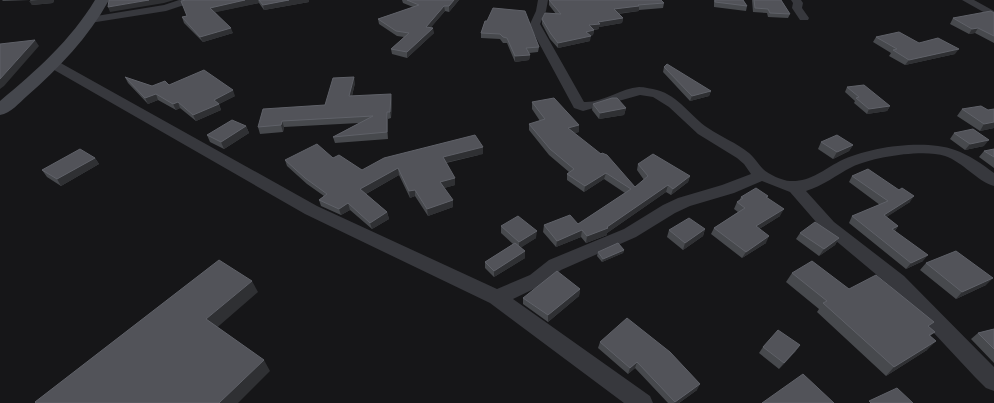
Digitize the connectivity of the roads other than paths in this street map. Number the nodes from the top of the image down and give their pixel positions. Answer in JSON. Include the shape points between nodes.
{"nodes":[{"id":1,"x":102,"y":0,"type":"edge"},
{"id":2,"x":189,"y":0,"type":"edge"},
{"id":3,"x":543,"y":0,"type":"edge"},
{"id":4,"x":796,"y":0,"type":"edge"},
{"id":5,"x":967,"y":0,"type":"edge"},
{"id":6,"x":994,"y":15,"type":"edge"},
{"id":7,"x":804,"y":18,"type":"dead end"},
{"id":8,"x":90,"y":20,"type":"junction"},
{"id":9,"x":53,"y":64,"type":"junction"},
{"id":10,"x":0,"y":110,"type":"edge"},
{"id":11,"x":758,"y":173,"type":"junction"},
{"id":12,"x":994,"y":181,"type":"edge"},
{"id":13,"x":794,"y":186,"type":"junction"},
{"id":14,"x":497,"y":298,"type":"junction"},
{"id":15,"x":994,"y":381,"type":"edge"},
{"id":16,"x":642,"y":403,"type":"edge"}],
"edges":[{"from":1,"to":8,"type":"main road"},
{"from":2,"to":8,"type":"street","via":[[166,8]]},
{"from":3,"to":11,"type":"street","via":[[535,24],[579,105],[590,106],[639,91],[663,97],[703,131],[742,153]]},
{"from":4,"to":7,"type":"street","via":[[797,8]]},
{"from":5,"to":6,"type":"street"},
{"from":8,"to":9,"type":"main road"},
{"from":9,"to":10,"type":"main road"},
{"from":9,"to":14,"type":"street","via":[[311,210]]},
{"from":11,"to":13,"type":"street","via":[[776,182]]},
{"from":11,"to":14,"type":"street","via":[[759,176],[753,180],[669,209],[650,222],[555,265],[536,280]]},
{"from":12,"to":13,"type":"street","via":[[950,153],[924,150],[896,151],[850,162],[807,185]]},
{"from":13,"to":15,"type":"street","via":[[810,208],[896,280],[964,353]]},
{"from":14,"to":16,"type":"street"}]}
